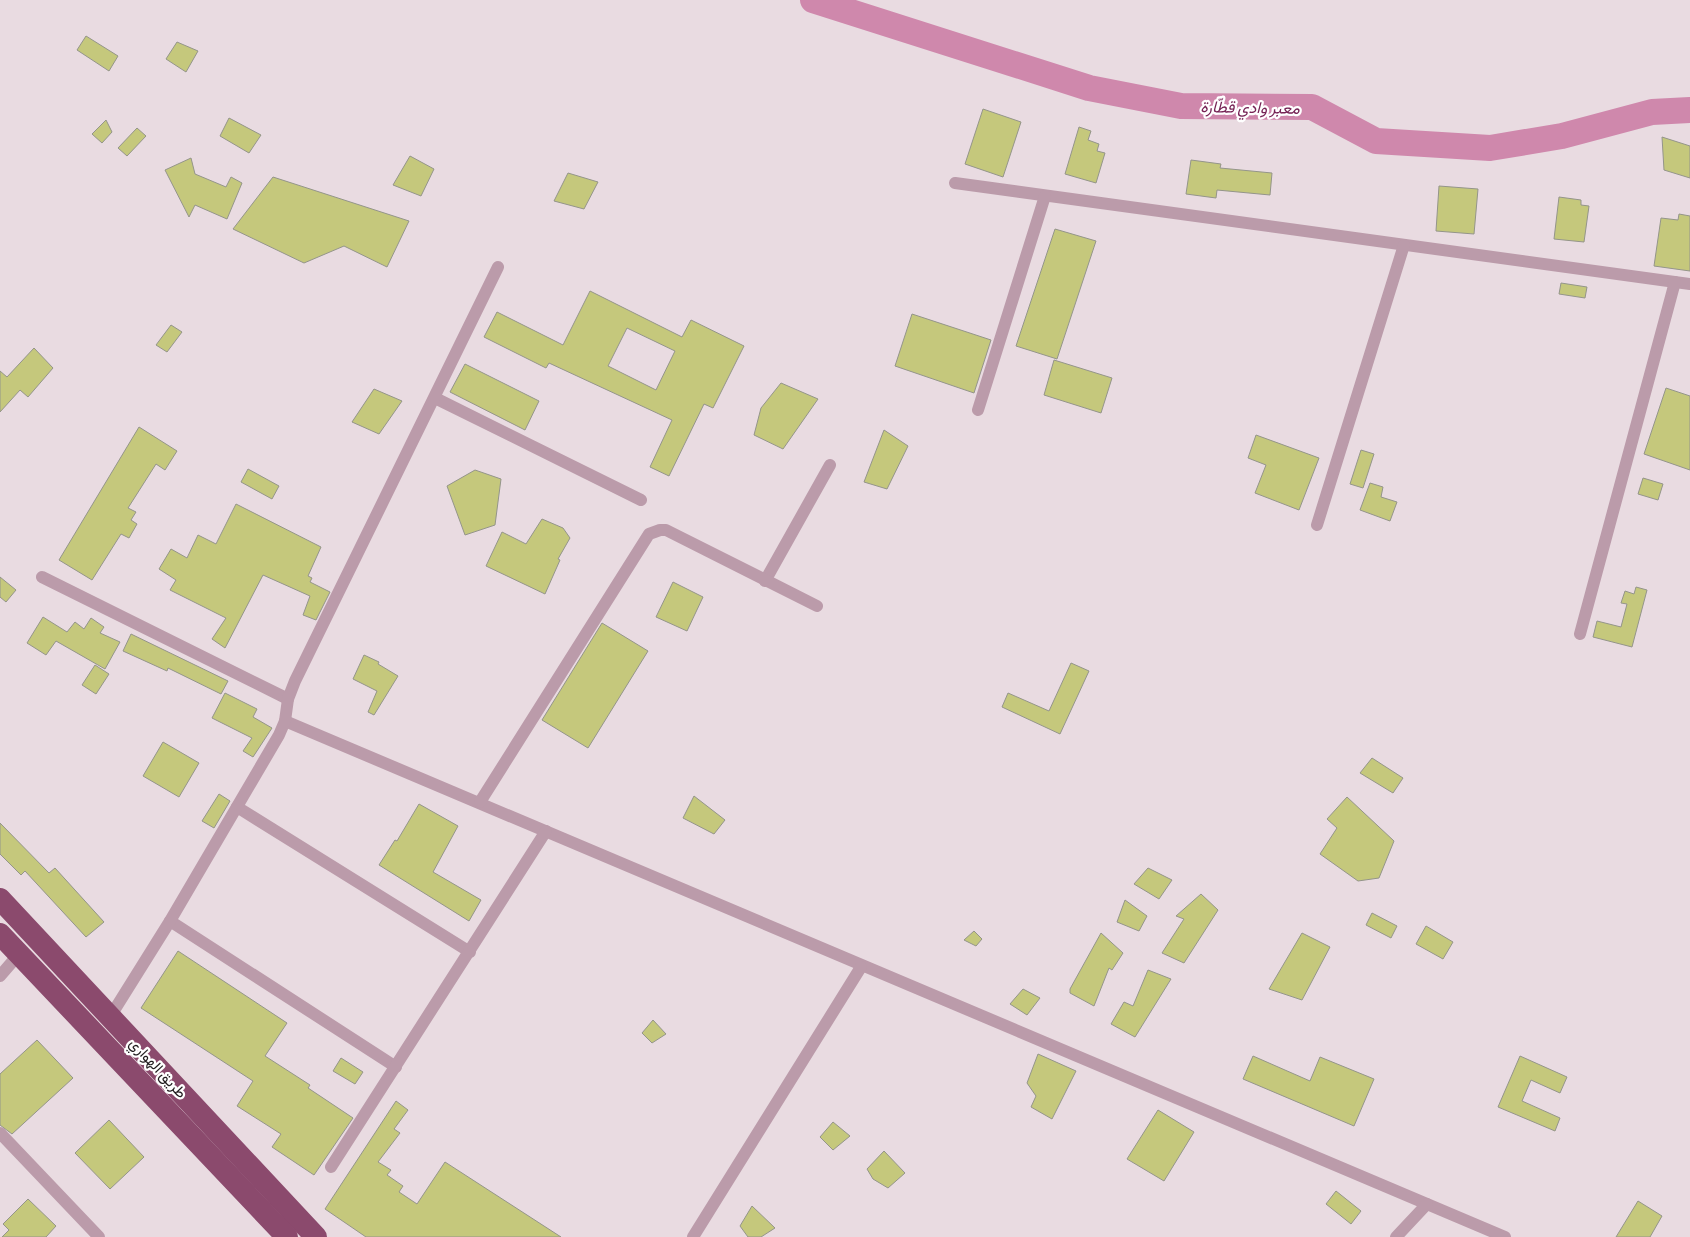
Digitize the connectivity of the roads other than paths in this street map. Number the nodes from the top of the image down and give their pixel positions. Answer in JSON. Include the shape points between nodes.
{"nodes":[{"id":1,"x":955,"y":183,"type":"dead end"},
{"id":2,"x":1045,"y":196,"type":"junction"},
{"id":3,"x":1404,"y":245,"type":"junction"},
{"id":4,"x":498,"y":267,"type":"dead end"},
{"id":5,"x":1675,"y":282,"type":"junction"},
{"id":6,"x":1690,"y":284,"type":"edge"},
{"id":7,"x":435,"y":398,"type":"junction"},
{"id":8,"x":978,"y":410,"type":"dead end"},
{"id":9,"x":830,"y":465,"type":"dead end"},
{"id":10,"x":641,"y":500,"type":"dead end"},
{"id":11,"x":1317,"y":525,"type":"dead end"},
{"id":12,"x":42,"y":577,"type":"dead end"},
{"id":13,"x":765,"y":581,"type":"junction"},
{"id":14,"x":817,"y":606,"type":"dead end"},
{"id":15,"x":1580,"y":634,"type":"dead end"},
{"id":16,"x":288,"y":699,"type":"junction"},
{"id":17,"x":285,"y":721,"type":"junction"},
{"id":18,"x":480,"y":802,"type":"junction"},
{"id":19,"x":237,"y":807,"type":"junction"},
{"id":20,"x":546,"y":831,"type":"junction"},
{"id":21,"x":0,"y":899,"type":"edge"},
{"id":22,"x":170,"y":921,"type":"junction"},
{"id":23,"x":0,"y":934,"type":"edge"},
{"id":24,"x":470,"y":952,"type":"junction"},
{"id":25,"x":19,"y":954,"type":"junction"},
{"id":26,"x":862,"y":966,"type":"junction"},
{"id":27,"x":0,"y":976,"type":"edge"},
{"id":28,"x":110,"y":1017,"type":"junction"},
{"id":29,"x":396,"y":1067,"type":"junction"},
{"id":30,"x":0,"y":1133,"type":"edge"},
{"id":31,"x":331,"y":1167,"type":"dead end"},
{"id":32,"x":1427,"y":1204,"type":"junction"},
{"id":33,"x":99,"y":1237,"type":"edge"},
{"id":34,"x":287,"y":1237,"type":"edge"},
{"id":35,"x":316,"y":1237,"type":"edge"},
{"id":36,"x":694,"y":1237,"type":"edge"},
{"id":37,"x":1396,"y":1237,"type":"edge"},
{"id":38,"x":1505,"y":1237,"type":"edge"}],
"edges":[{"from":1,"to":2,"type":"street"},
{"from":2,"to":3,"type":"street"},
{"from":2,"to":8,"type":"street"},
{"from":3,"to":5,"type":"street"},
{"from":3,"to":11,"type":"street"},
{"from":4,"to":7,"type":"street"},
{"from":5,"to":6,"type":"street"},
{"from":5,"to":15,"type":"street"},
{"from":7,"to":10,"type":"street"},
{"from":7,"to":16,"type":"street"},
{"from":9,"to":13,"type":"street"},
{"from":12,"to":16,"type":"street"},
{"from":13,"to":14,"type":"street"},
{"from":13,"to":18,"type":"street","via":[[666,530],[649,534]]},
{"from":16,"to":17,"type":"street"},
{"from":17,"to":18,"type":"street"},
{"from":17,"to":19,"type":"street"},
{"from":18,"to":20,"type":"street"},
{"from":19,"to":22,"type":"street"},
{"from":19,"to":24,"type":"street"},
{"from":20,"to":24,"type":"street"},
{"from":20,"to":26,"type":"street"},
{"from":21,"to":28,"type":"highway","name":"طريق الهواري"},
{"from":22,"to":28,"type":"street"},
{"from":22,"to":29,"type":"street"},
{"from":23,"to":25,"type":"highway","name":"طريق الهواري"},
{"from":24,"to":29,"type":"street"},
{"from":25,"to":27,"type":"street"},
{"from":25,"to":34,"type":"highway","name":"طريق الهواري"},
{"from":26,"to":32,"type":"street"},
{"from":26,"to":36,"type":"street"},
{"from":28,"to":35,"type":"highway","name":"طريق الهواري"},
{"from":29,"to":31,"type":"street"},
{"from":30,"to":33,"type":"street"},
{"from":32,"to":37,"type":"street"},
{"from":32,"to":38,"type":"street"}]}
